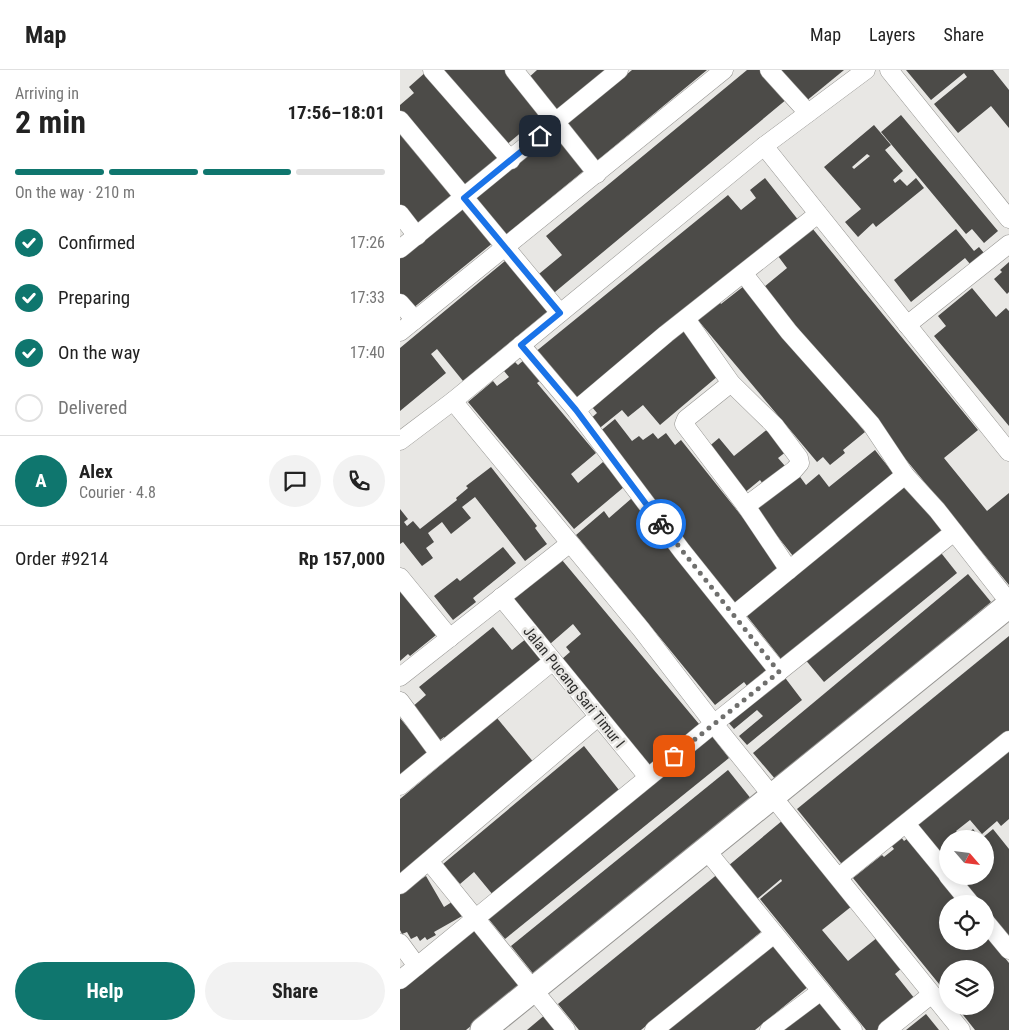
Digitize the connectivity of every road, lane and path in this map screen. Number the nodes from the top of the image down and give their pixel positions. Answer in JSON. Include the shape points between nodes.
{"nodes":[{"id":1,"x":432,"y":70,"type":"edge"},
{"id":2,"x":619,"y":70,"type":"edge"},
{"id":3,"x":724,"y":70,"type":"edge"},
{"id":4,"x":769,"y":70,"type":"edge"},
{"id":5,"x":866,"y":70,"type":"edge"},
{"id":6,"x":889,"y":70,"type":"edge"},
{"id":7,"x":523,"y":73,"type":"edge"},
{"id":8,"x":808,"y":113,"type":"junction"},
{"id":9,"x":400,"y":120,"type":"edge"},
{"id":10,"x":555,"y":124,"type":"junction"},
{"id":11,"x":764,"y":146,"type":"junction"},
{"id":12,"x":511,"y":160,"type":"junction"},
{"id":13,"x":597,"y":174,"type":"junction"},
{"id":14,"x":464,"y":198,"type":"junction"},
{"id":15,"x":400,"y":214,"type":"edge"},
{"id":16,"x":818,"y":214,"type":"junction"},
{"id":17,"x":1009,"y":219,"type":"edge"},
{"id":18,"x":417,"y":236,"type":"junction"},
{"id":19,"x":1009,"y":244,"type":"edge"},
{"id":20,"x":505,"y":248,"type":"junction"},
{"id":21,"x":400,"y":249,"type":"edge"},
{"id":22,"x":744,"y":274,"type":"junction"},
{"id":23,"x":400,"y":303,"type":"edge"},
{"id":24,"x":560,"y":313,"type":"junction"},
{"id":25,"x":415,"y":320,"type":"junction"},
{"id":26,"x":686,"y":320,"type":"junction"},
{"id":27,"x":907,"y":325,"type":"junction"},
{"id":28,"x":400,"y":332,"type":"edge"},
{"id":29,"x":521,"y":345,"type":"junction"},
{"id":30,"x":731,"y":383,"type":"junction"},
{"id":31,"x":453,"y":400,"type":"junction"},
{"id":32,"x":576,"y":410,"type":"junction"},
{"id":33,"x":400,"y":441,"type":"edge"},
{"id":34,"x":1009,"y":452,"type":"edge"},
{"id":35,"x":905,"y":474,"type":"junction"},
{"id":36,"x":746,"y":506,"type":"junction"},
{"id":37,"x":954,"y":532,"type":"junction"},
{"id":38,"x":569,"y":544,"type":"junction"},
{"id":39,"x":789,"y":570,"type":"junction"},
{"id":40,"x":400,"y":577,"type":"edge"},
{"id":41,"x":501,"y":597,"type":"junction"},
{"id":42,"x":1009,"y":604,"type":"edge"},
{"id":43,"x":734,"y":614,"type":"junction"},
{"id":44,"x":1009,"y":623,"type":"edge"},
{"id":45,"x":450,"y":638,"type":"junction"},
{"id":46,"x":553,"y":662,"type":"junction"},
{"id":47,"x":779,"y":672,"type":"junction"},
{"id":48,"x":400,"y":677,"type":"edge"},
{"id":49,"x":400,"y":701,"type":"edge"},
{"id":50,"x":598,"y":717,"type":"junction"},
{"id":51,"x":714,"y":724,"type":"junction"},
{"id":52,"x":1009,"y":740,"type":"edge"},
{"id":53,"x":439,"y":754,"type":"junction"},
{"id":54,"x":648,"y":777,"type":"junction"},
{"id":55,"x":400,"y":786,"type":"edge"},
{"id":56,"x":778,"y":803,"type":"junction"},
{"id":57,"x":906,"y":824,"type":"junction"},
{"id":58,"x":712,"y":857,"type":"junction"},
{"id":59,"x":429,"y":861,"type":"junction"},
{"id":60,"x":939,"y":865,"type":"edge"},
{"id":61,"x":839,"y":877,"type":"junction"},
{"id":62,"x":400,"y":885,"type":"edge"},
{"id":63,"x":955,"y":885,"type":"edge"},
{"id":64,"x":964,"y":895,"type":"edge"},
{"id":65,"x":476,"y":916,"type":"junction"},
{"id":66,"x":994,"y":932,"type":"edge"},
{"id":67,"x":774,"y":934,"type":"junction"},
{"id":68,"x":400,"y":942,"type":"edge"},
{"id":69,"x":1009,"y":950,"type":"edge"},
{"id":70,"x":417,"y":966,"type":"junction"},
{"id":71,"x":400,"y":980,"type":"edge"},
{"id":72,"x":821,"y":992,"type":"junction"},
{"id":73,"x":932,"y":994,"type":"junction"},
{"id":74,"x":538,"y":995,"type":"junction"},
{"id":75,"x":483,"y":1030,"type":"edge"},
{"id":76,"x":509,"y":1030,"type":"edge"},
{"id":77,"x":566,"y":1030,"type":"edge"},
{"id":78,"x":654,"y":1030,"type":"edge"},
{"id":79,"x":769,"y":1030,"type":"edge"},
{"id":80,"x":853,"y":1030,"type":"edge"},
{"id":81,"x":887,"y":1030,"type":"edge"},
{"id":82,"x":961,"y":1030,"type":"edge"}],
"edges":[{"from":1,"to":12,"type":"street"},
{"from":2,"to":10,"type":"street"},
{"from":3,"to":13,"type":"street"},
{"from":4,"to":8,"type":"street"},
{"from":5,"to":8,"type":"street"},
{"from":6,"to":17,"type":"street"},
{"from":7,"to":10,"type":"street"},
{"from":8,"to":11,"type":"street"},
{"from":9,"to":14,"type":"street"},
{"from":10,"to":12,"type":"street"},
{"from":10,"to":13,"type":"street"},
{"from":11,"to":16,"type":"street"},
{"from":11,"to":24,"type":"street"},
{"from":12,"to":14,"type":"street"},
{"from":13,"to":20,"type":"street"},
{"from":14,"to":18,"type":"street"},
{"from":14,"to":20,"type":"street"},
{"from":15,"to":18,"type":"street"},
{"from":16,"to":22,"type":"street"},
{"from":16,"to":27,"type":"street"},
{"from":18,"to":21,"type":"street"},
{"from":19,"to":27,"type":"street"},
{"from":20,"to":24,"type":"street"},
{"from":20,"to":25,"type":"street"},
{"from":22,"to":26,"type":"street"},
{"from":22,"to":35,"type":"street","via":[[789,332],[871,424]]},
{"from":23,"to":25,"type":"street"},
{"from":24,"to":29,"type":"street"},
{"from":25,"to":28,"type":"street"},
{"from":26,"to":30,"type":"street"},
{"from":26,"to":32,"type":"street"},
{"from":27,"to":34,"type":"street"},
{"from":29,"to":31,"type":"street"},
{"from":29,"to":32,"type":"street"},
{"from":30,"to":36,"type":"street","via":[[684,424]]},
{"from":30,"to":36,"type":"street","via":[[775,426],[800,460],[794,470]]},
{"from":31,"to":33,"type":"street"},
{"from":31,"to":38,"type":"street"},
{"from":32,"to":43,"type":"street","via":[[682,551]]},
{"from":35,"to":37,"type":"street"},
{"from":35,"to":39,"type":"street"},
{"from":36,"to":39,"type":"street"},
{"from":37,"to":42,"type":"street"},
{"from":37,"to":47,"type":"street"},
{"from":38,"to":41,"type":"street"},
{"from":38,"to":51,"type":"street"},
{"from":39,"to":43,"type":"street"},
{"from":40,"to":45,"type":"street"},
{"from":41,"to":45,"type":"street"},
{"from":41,"to":46,"type":"street","name":"Jalan Pucang Sari Timur I"},
{"from":42,"to":56,"type":"main road"},
{"from":43,"to":47,"type":"street"},
{"from":44,"to":56,"type":"main road"},
{"from":45,"to":48,"type":"street"},
{"from":46,"to":50,"type":"street","name":"Jalan Pucang Sari Timur I"},
{"from":46,"to":53,"type":"street"},
{"from":47,"to":51,"type":"street"},
{"from":49,"to":53,"type":"street"},
{"from":50,"to":54,"type":"street","name":"Jalan Pucang Sari Timur I"},
{"from":50,"to":59,"type":"street"},
{"from":51,"to":54,"type":"street"},
{"from":51,"to":56,"type":"street"},
{"from":52,"to":57,"type":"street"},
{"from":53,"to":55,"type":"street"},
{"from":54,"to":65,"type":"street"},
{"from":56,"to":58,"type":"main road"},
{"from":56,"to":61,"type":"street"},
{"from":57,"to":60,"type":"street"},
{"from":57,"to":61,"type":"street"},
{"from":58,"to":67,"type":"street"},
{"from":58,"to":74,"type":"main road"},
{"from":59,"to":62,"type":"street"},
{"from":59,"to":65,"type":"street"},
{"from":61,"to":73,"type":"street"},
{"from":63,"to":64,"type":"street"},
{"from":65,"to":70,"type":"street"},
{"from":65,"to":74,"type":"street"},
{"from":66,"to":69,"type":"street"},
{"from":67,"to":72,"type":"street"},
{"from":67,"to":78,"type":"street"},
{"from":68,"to":70,"type":"street"},
{"from":70,"to":71,"type":"street"},
{"from":72,"to":79,"type":"street"},
{"from":72,"to":80,"type":"street"},
{"from":73,"to":81,"type":"street"},
{"from":73,"to":82,"type":"street"},
{"from":74,"to":75,"type":"main road"},
{"from":74,"to":76,"type":"main road"},
{"from":74,"to":77,"type":"street"}]}
